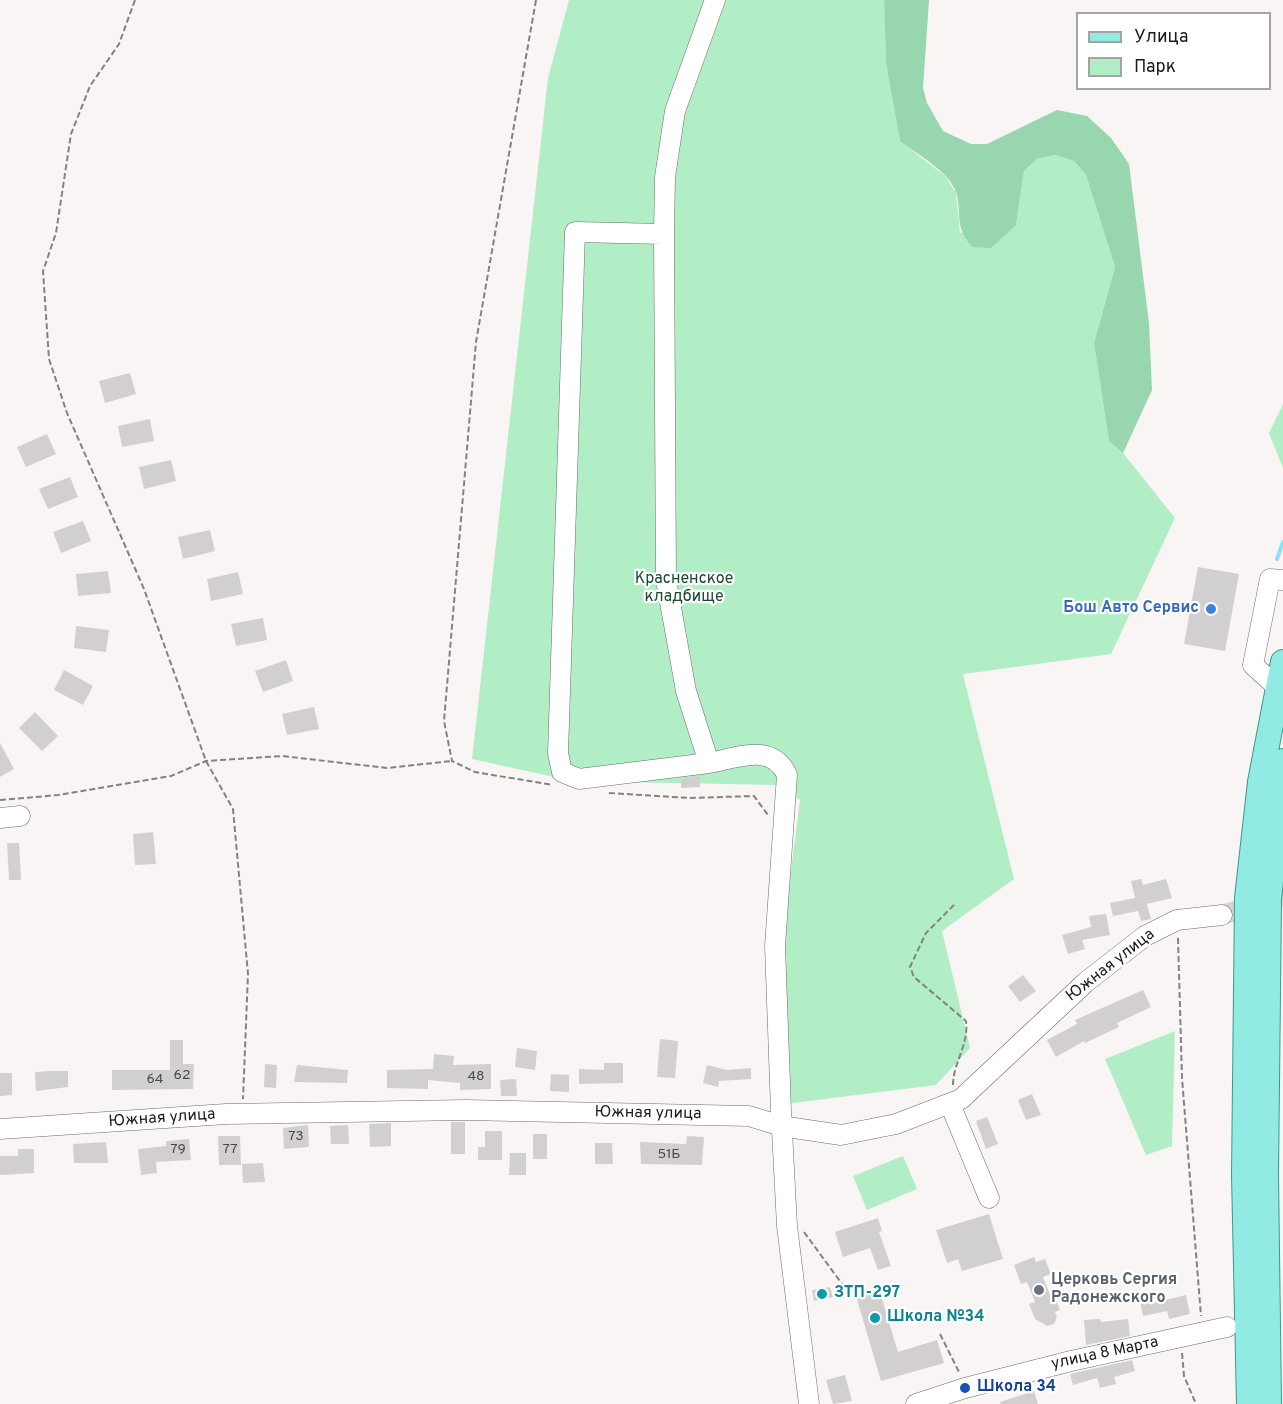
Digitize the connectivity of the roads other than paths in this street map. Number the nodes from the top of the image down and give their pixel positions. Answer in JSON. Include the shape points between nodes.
{"nodes":[{"id":1,"x":715,"y":0,"type":"edge"},
{"id":2,"x":664,"y":234,"type":"junction"},
{"id":3,"x":1283,"y":580,"type":"edge"},
{"id":4,"x":1283,"y":662,"type":"edge"},
{"id":5,"x":1277,"y":687,"type":"junction"},
{"id":6,"x":1283,"y":761,"type":"edge"},
{"id":7,"x":709,"y":763,"type":"junction"},
{"id":8,"x":1222,"y":915,"type":"tunnel mouth"},
{"id":9,"x":950,"y":1104,"type":"junction"},
{"id":10,"x":781,"y":1126,"type":"junction"},
{"id":11,"x":0,"y":1129,"type":"edge"},
{"id":12,"x":989,"y":1198,"type":"dead end"},
{"id":13,"x":1227,"y":1327,"type":"dead end"},
{"id":14,"x":809,"y":1404,"type":"edge"},
{"id":15,"x":915,"y":1404,"type":"edge"},
{"id":16,"x":1249,"y":1404,"type":"edge"},
{"id":17,"x":1269,"y":1404,"type":"edge"}],
"edges":[{"from":1,"to":2,"type":"street","via":[[675,111],[665,177]]},
{"from":2,"to":7,"type":"street","via":[[666,580],[686,691]]},
{"from":2,"to":7,"type":"street","via":[[575,232],[558,753],[562,772],[579,779]]},
{"from":3,"to":5,"type":"street","via":[[1270,579],[1253,665]]},
{"from":4,"to":5,"type":"main road"},
{"from":5,"to":16,"type":"main road","via":[[1260,782],[1247,898],[1244,1175]]},
{"from":6,"to":17,"type":"main road","via":[[1269,900]]},
{"from":7,"to":10,"type":"street","via":[[764,754],[782,763],[787,775],[776,946]]},
{"from":8,"to":9,"type":"street","name":"Южная улица","via":[[1177,920],[1145,936],[1086,982],[961,1099]]},
{"from":9,"to":10,"type":"street","name":"Южная улица","via":[[896,1124],[841,1135]]},
{"from":9,"to":12,"type":"street"},
{"from":10,"to":11,"type":"street","name":"Южная улица","via":[[749,1116],[465,1110],[243,1114]]},
{"from":10,"to":14,"type":"street","via":[[786,1213]]},
{"from":13,"to":15,"type":"street","name":"улица 8 Марта","via":[[1071,1361]]}]}
